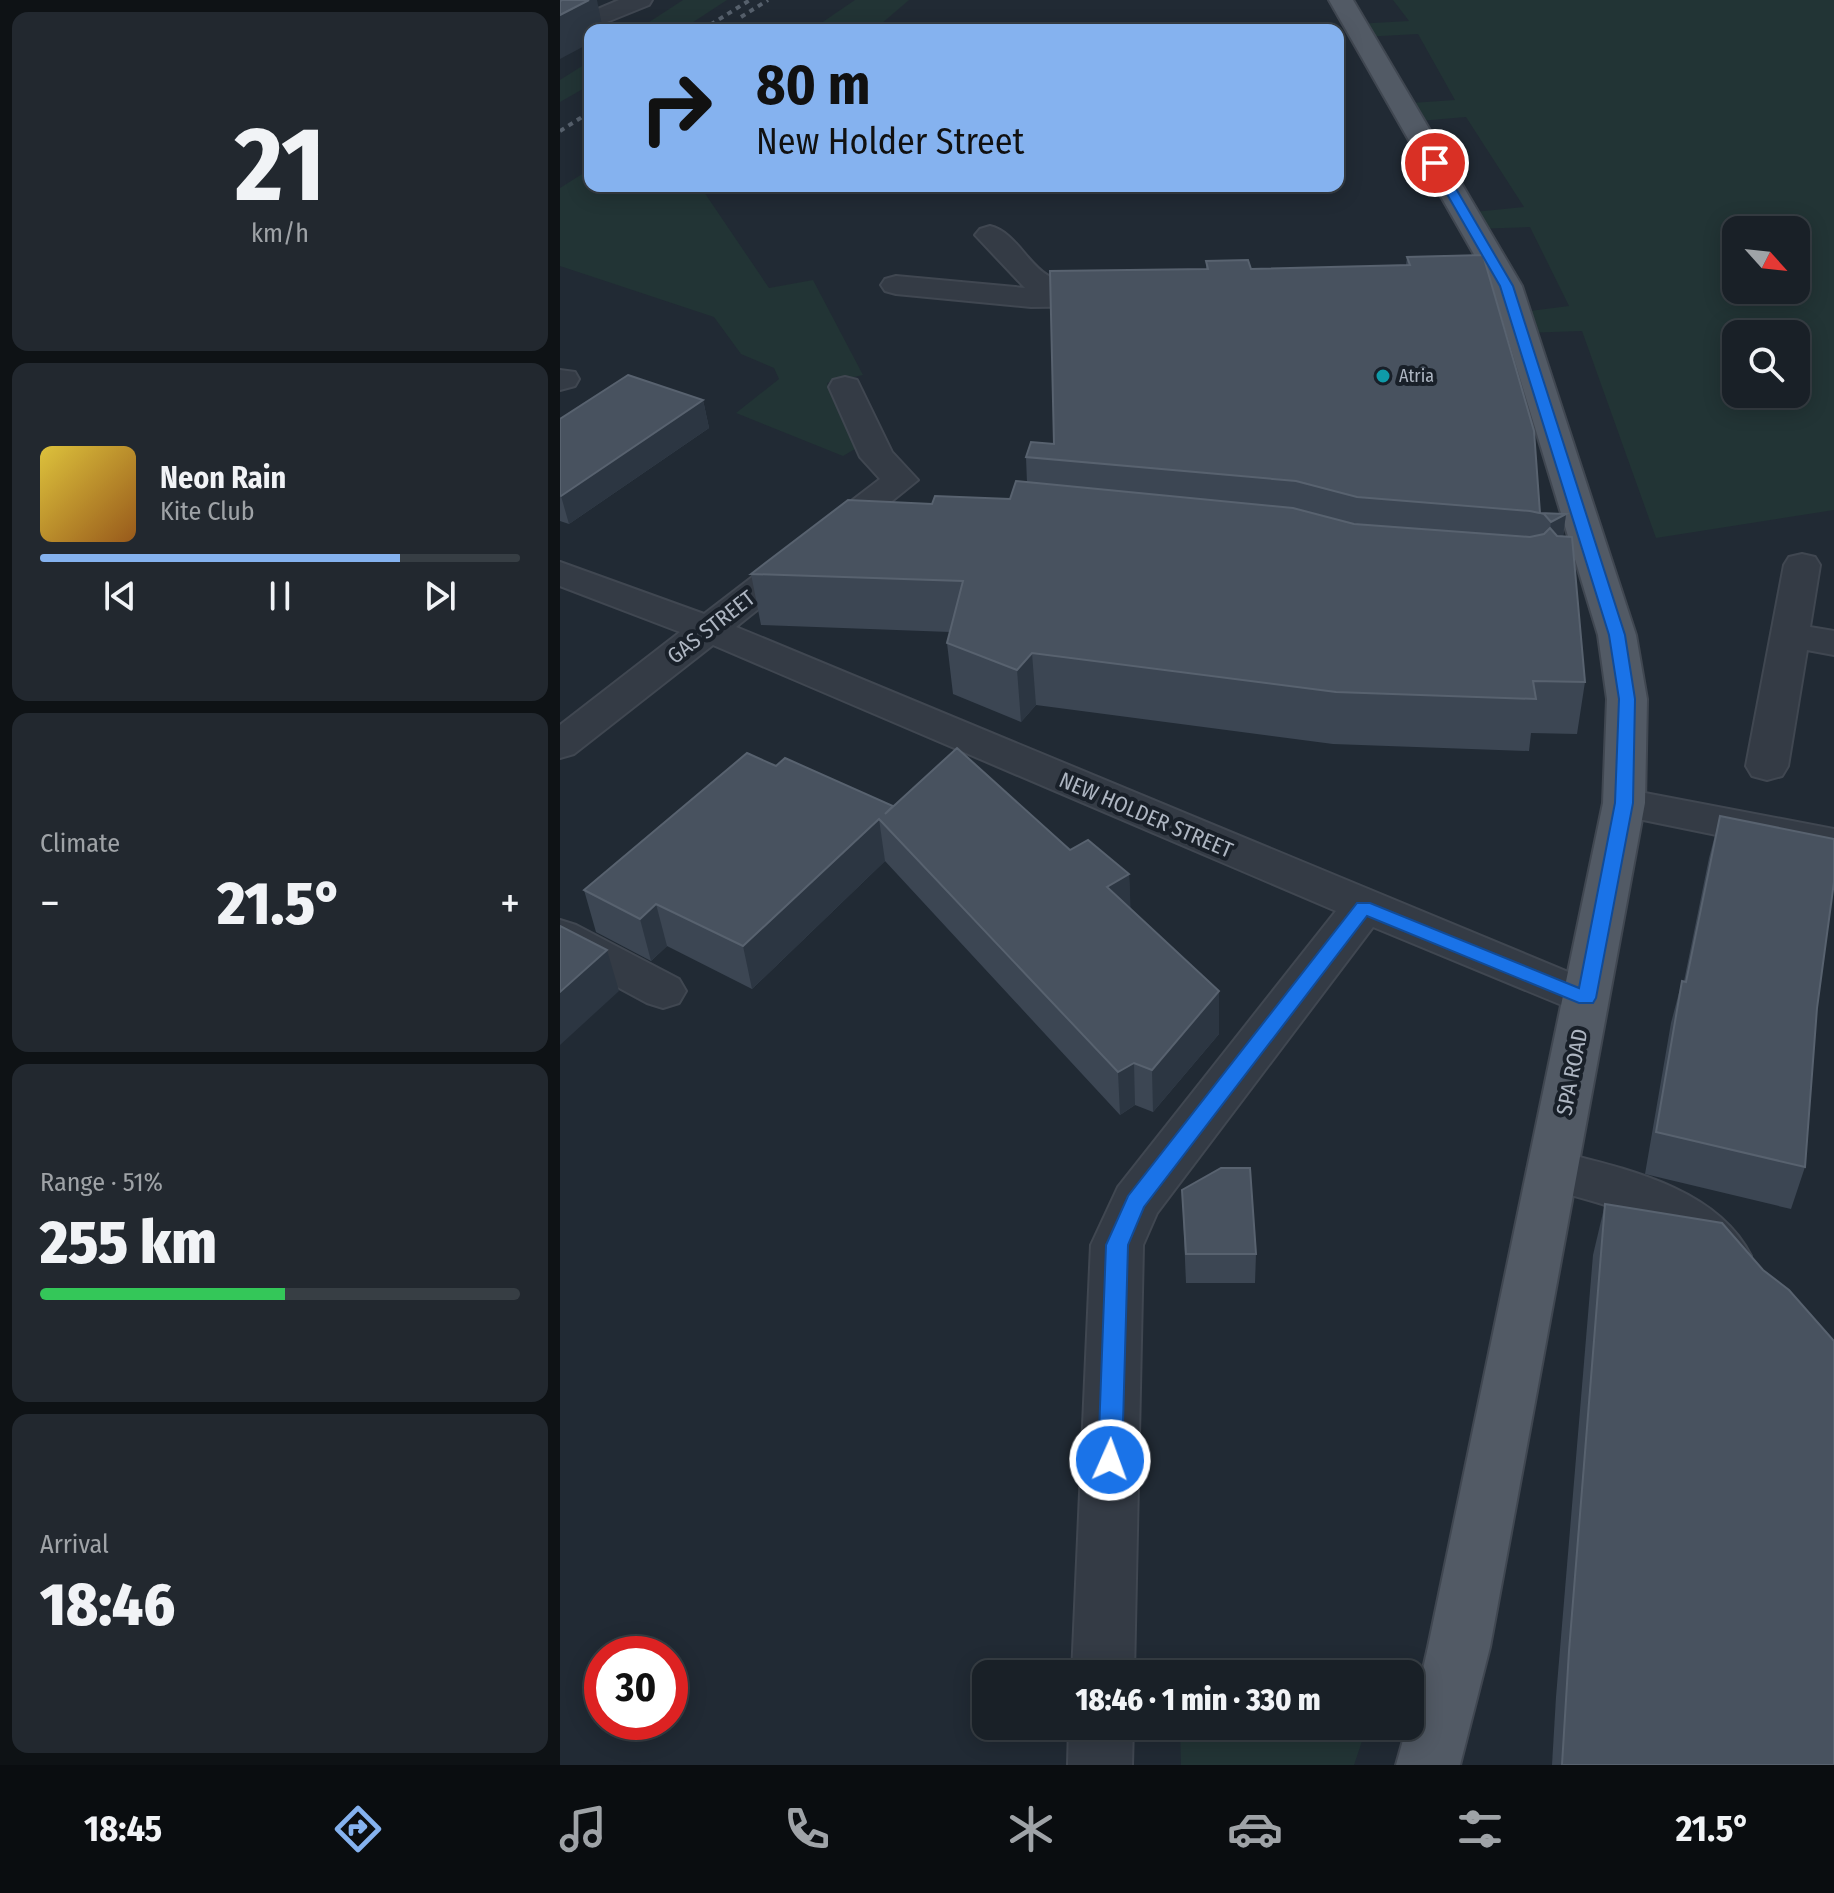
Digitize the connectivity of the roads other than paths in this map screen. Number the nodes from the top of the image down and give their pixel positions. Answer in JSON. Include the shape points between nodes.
{"nodes":[{"id":1,"x":640,"y":0,"type":"edge"},
{"id":2,"x":1341,"y":0,"type":"edge"},
{"id":3,"x":560,"y":34,"type":"edge"},
{"id":4,"x":990,"y":235,"type":"dead end"},
{"id":5,"x":896,"y":285,"type":"dead end"},
{"id":6,"x":1132,"y":297,"type":"edge"},
{"id":7,"x":1070,"y":299,"type":"junction"},
{"id":8,"x":845,"y":387,"type":"dead end"},
{"id":9,"x":1802,"y":565,"type":"dead end"},
{"id":10,"x":560,"y":573,"type":"edge"},
{"id":11,"x":707,"y":629,"type":"junction"},
{"id":12,"x":1788,"y":635,"type":"junction"},
{"id":13,"x":1834,"y":643,"type":"edge"},
{"id":14,"x":560,"y":745,"type":"edge"},
{"id":15,"x":1767,"y":766,"type":"dead end"},
{"id":16,"x":1624,"y":803,"type":"junction"},
{"id":17,"x":1834,"y":844,"type":"edge"},
{"id":18,"x":1364,"y":907,"type":"junction"},
{"id":19,"x":560,"y":936,"type":"edge"},
{"id":20,"x":663,"y":991,"type":"dead end"},
{"id":21,"x":1586,"y":998,"type":"junction"},
{"id":22,"x":1552,"y":1170,"type":"junction"},
{"id":23,"x":1753,"y":1286,"type":"edge"},
{"id":24,"x":1103,"y":1660,"type":"edge"},
{"id":25,"x":1101,"y":1740,"type":"edge"},
{"id":26,"x":1100,"y":1765,"type":"edge"},
{"id":27,"x":1428,"y":1765,"type":"edge"}],
"edges":[{"from":1,"to":3,"type":"street"},
{"from":2,"to":16,"type":"main road","name":"SPA ROAD","via":[[1491,286],[1581,576],[1617,635],[1627,699]]},
{"from":4,"to":7,"type":"street","via":[[1034,281]]},
{"from":5,"to":7,"type":"street"},
{"from":6,"to":7,"type":"street"},
{"from":8,"to":11,"type":"street","name":"GAS STREET","via":[[877,457],[901,480]]},
{"from":9,"to":12,"type":"street"},
{"from":10,"to":11,"type":"street","name":"NEW HOLDER STREET"},
{"from":11,"to":14,"type":"street","name":"GAS STREET"},
{"from":11,"to":18,"type":"street","name":"NEW HOLDER STREET"},
{"from":12,"to":13,"type":"street"},
{"from":12,"to":15,"type":"street"},
{"from":16,"to":17,"type":"street"},
{"from":16,"to":21,"type":"main road","name":"SPA ROAD"},
{"from":18,"to":21,"type":"street","name":"NEW HOLDER STREET"},
{"from":18,"to":24,"type":"street","via":[[1136,1202],[1117,1245]]},
{"from":19,"to":20,"type":"street"},
{"from":21,"to":22,"type":"main road","name":"SPA ROAD"},
{"from":22,"to":23,"type":"street","via":[[1640,1195],[1678,1213]]},
{"from":22,"to":27,"type":"main road","name":"SPA ROAD","via":[[1459,1647]]},
{"from":25,"to":26,"type":"street"}]}
